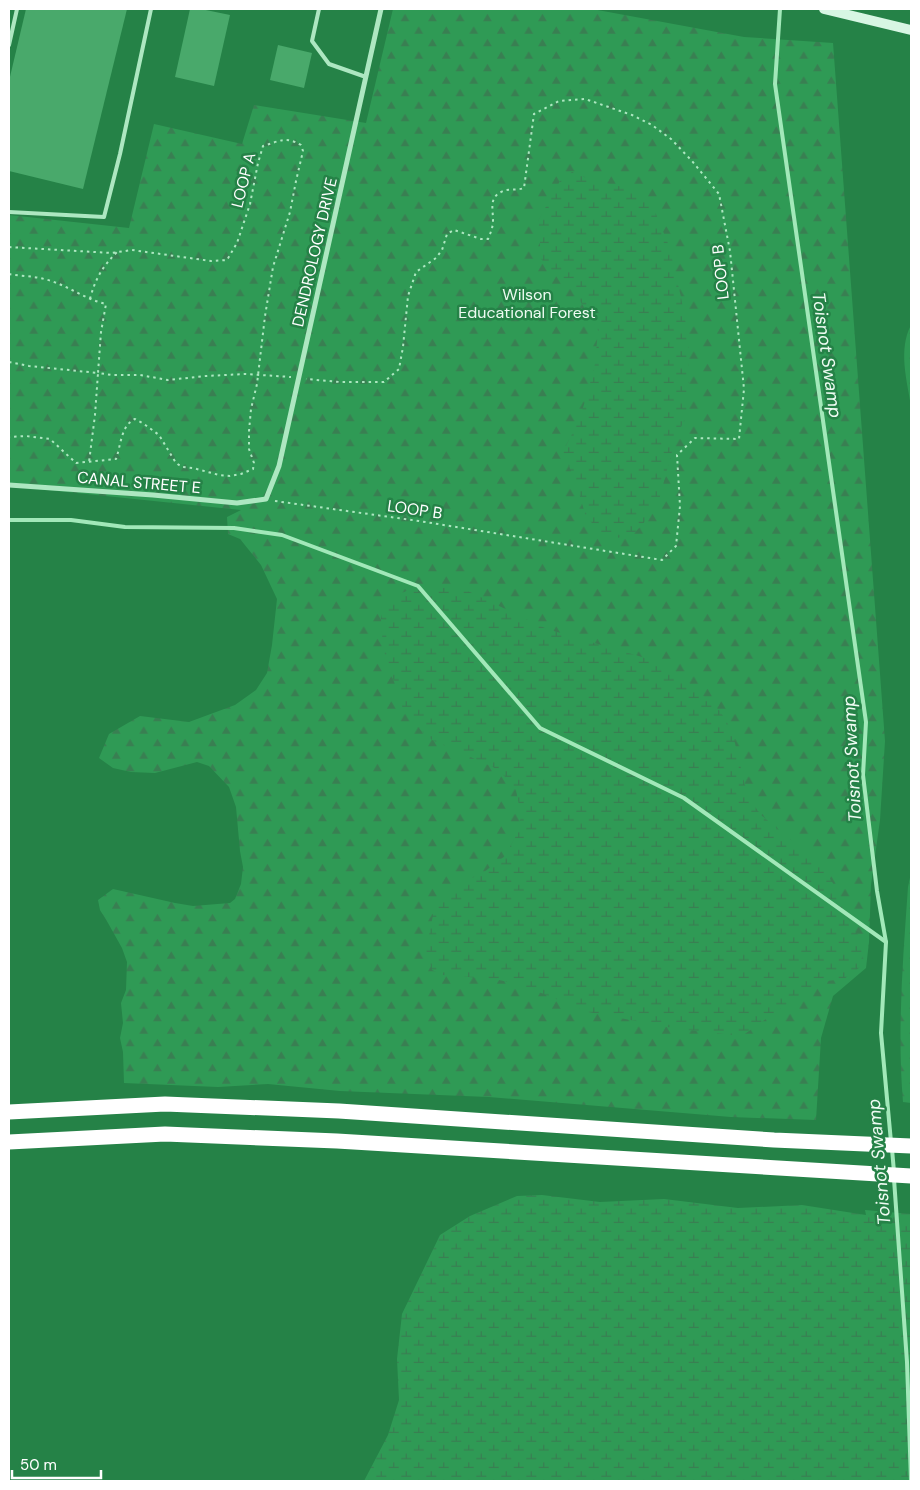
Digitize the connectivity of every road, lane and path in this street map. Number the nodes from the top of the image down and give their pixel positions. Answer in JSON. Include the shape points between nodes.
{"nodes":[{"id":1,"x":17,"y":9,"type":"edge"},
{"id":2,"x":151,"y":9,"type":"edge"},
{"id":3,"x":319,"y":9,"type":"edge"},
{"id":4,"x":381,"y":9,"type":"edge"},
{"id":5,"x":827,"y":9,"type":"edge"},
{"id":6,"x":911,"y":30,"type":"edge"},
{"id":7,"x":9,"y":45,"type":"edge"},
{"id":8,"x":366,"y":77,"type":"junction"},
{"id":9,"x":9,"y":212,"type":"edge"},
{"id":10,"x":9,"y":247,"type":"edge"},
{"id":11,"x":117,"y":252,"type":"junction"},
{"id":12,"x":9,"y":274,"type":"edge"},
{"id":13,"x":90,"y":299,"type":"junction"},
{"id":14,"x":9,"y":362,"type":"edge"},
{"id":15,"x":98,"y":373,"type":"junction"},
{"id":16,"x":258,"y":375,"type":"junction"},
{"id":17,"x":299,"y":378,"type":"junction"},
{"id":18,"x":9,"y":437,"type":"edge"},
{"id":19,"x":89,"y":462,"type":"junction"},
{"id":20,"x":9,"y":485,"type":"edge"},
{"id":21,"x":266,"y":499,"type":"junction"},
{"id":22,"x":9,"y":1112,"type":"edge"},
{"id":23,"x":9,"y":1142,"type":"edge"},
{"id":24,"x":911,"y":1146,"type":"edge"},
{"id":25,"x":911,"y":1176,"type":"edge"}],
"edges":[{"from":1,"to":7,"type":"lane"},
{"from":2,"to":9,"type":"lane","via":[[104,217]]},
{"from":3,"to":8,"type":"lane","via":[[312,41],[330,64]]},
{"from":4,"to":8,"type":"street","name":"DENDROLOGY DRIVE"},
{"from":5,"to":6,"type":"main road"},
{"from":8,"to":17,"type":"street","name":"DENDROLOGY DRIVE"},
{"from":10,"to":11,"type":"path","name":"LOOP A"},
{"from":11,"to":13,"type":"path","via":[[104,266]]},
{"from":11,"to":16,"type":"path","name":"LOOP A","via":[[132,250],[211,261],[227,260],[238,243],[263,146],[290,139],[301,145],[304,151],[290,212],[273,267]]},
{"from":12,"to":13,"type":"path","via":[[44,279]]},
{"from":13,"to":15,"type":"path","via":[[106,304]]},
{"from":14,"to":15,"type":"path"},
{"from":15,"to":16,"type":"path","via":[[168,380]]},
{"from":15,"to":19,"type":"path"},
{"from":16,"to":17,"type":"path"},
{"from":16,"to":19,"type":"path","name":"LOOP A","via":[[249,431],[253,469],[230,476],[182,467],[176,463],[159,435],[135,419],[124,429],[116,459]]},
{"from":17,"to":21,"type":"street","name":"DENDROLOGY DRIVE","via":[[280,466]]},
{"from":17,"to":21,"type":"path","name":"LOOP B","via":[[384,382],[399,369],[408,296],[416,272],[436,258],[447,234],[454,230],[488,239],[492,230],[495,196],[502,191],[524,188],[534,114],[559,101],[585,99],[652,125],[692,161],[719,194],[730,251],[744,389],[739,439],[696,438],[677,455],[680,506],[676,546],[662,560]]},
{"from":18,"to":19,"type":"path","name":"LOOP A","via":[[50,439],[76,463]]},
{"from":20,"to":21,"type":"street","name":"CANAL STREET E","via":[[237,503]]},
{"from":22,"to":24,"type":"highway","via":[[165,1104],[339,1111]]},
{"from":23,"to":25,"type":"highway","via":[[165,1134]]}]}
